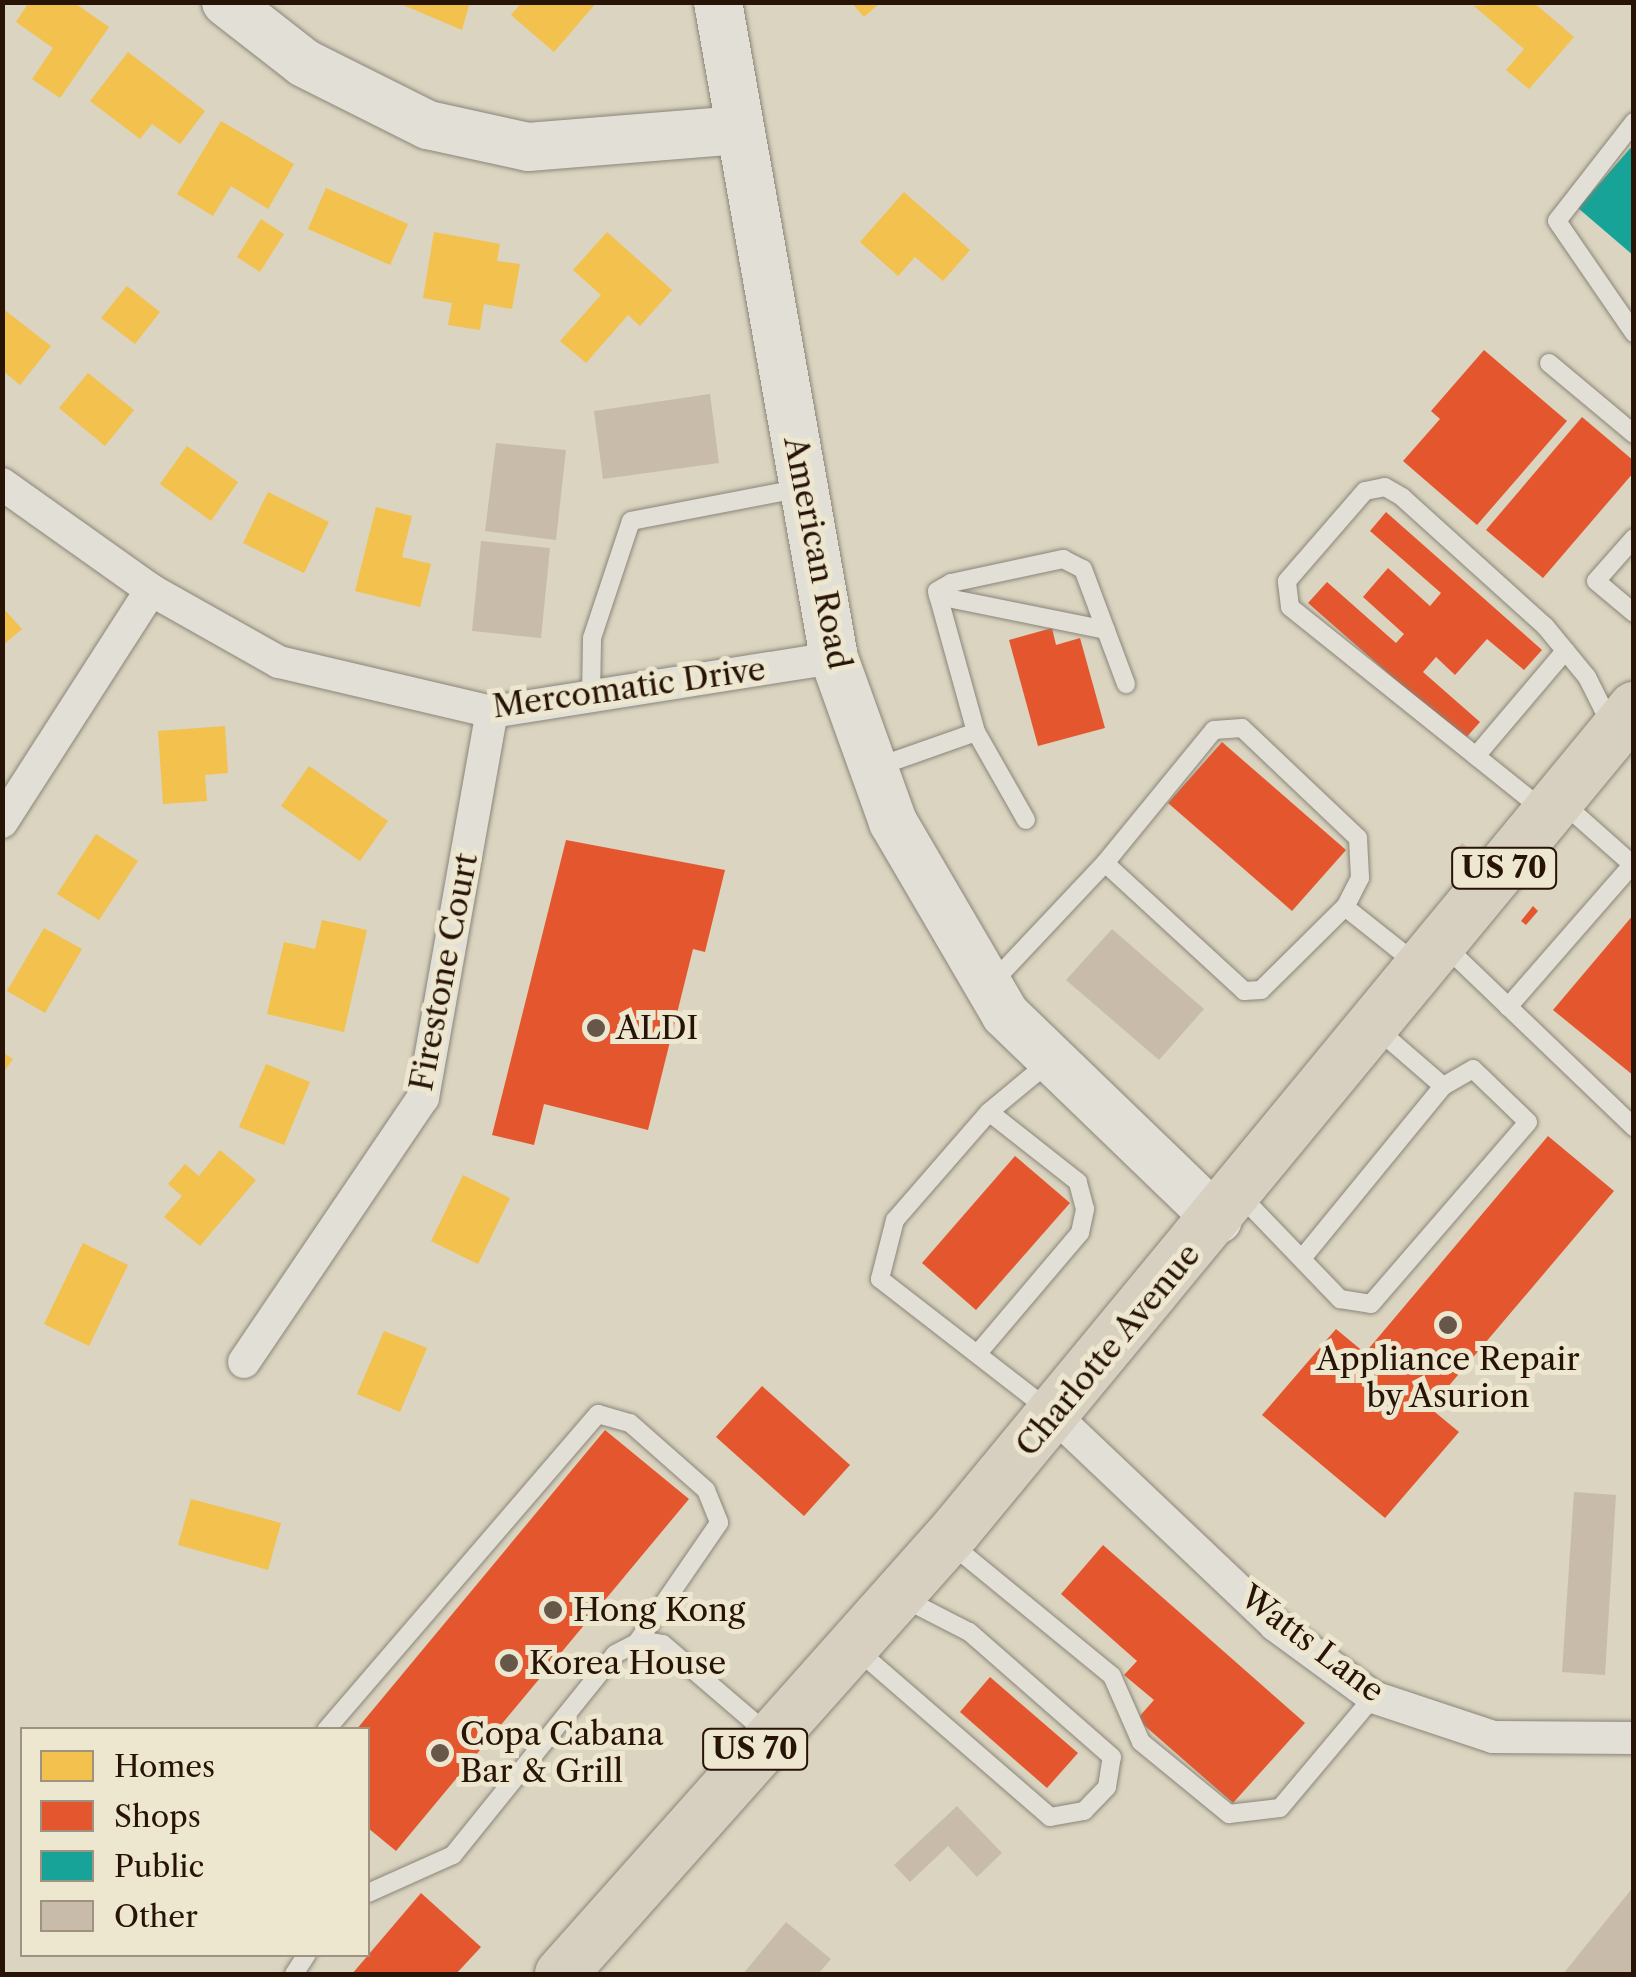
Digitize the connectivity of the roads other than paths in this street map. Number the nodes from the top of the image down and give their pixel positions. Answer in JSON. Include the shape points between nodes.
{"nodes":[{"id":1,"x":226,"y":2,"type":"edge"},
{"id":2,"x":718,"y":2,"type":"edge"},
{"id":3,"x":1634,"y":122,"type":"edge"},
{"id":4,"x":739,"y":130,"type":"junction"},
{"id":5,"x":1634,"y":294,"type":"edge"},
{"id":6,"x":1613,"y":296,"type":"junction"},
{"id":7,"x":1634,"y":334,"type":"edge"},
{"id":8,"x":1549,"y":363,"type":"dead end"},
{"id":9,"x":1634,"y":434,"type":"edge"},
{"id":10,"x":2,"y":484,"type":"edge"},
{"id":11,"x":803,"y":488,"type":"junction"},
{"id":12,"x":1634,"y":538,"type":"edge"},
{"id":13,"x":151,"y":590,"type":"junction"},
{"id":14,"x":938,"y":596,"type":"junction"},
{"id":15,"x":1634,"y":613,"type":"edge"},
{"id":16,"x":1106,"y":630,"type":"junction"},
{"id":17,"x":1564,"y":652,"type":"junction"},
{"id":18,"x":834,"y":658,"type":"junction"},
{"id":19,"x":1126,"y":684,"type":"dead end"},
{"id":20,"x":591,"y":698,"type":"junction"},
{"id":21,"x":492,"y":712,"type":"junction"},
{"id":22,"x":1627,"y":729,"type":"edge"},
{"id":23,"x":976,"y":732,"type":"junction"},
{"id":24,"x":1476,"y":756,"type":"junction"},
{"id":25,"x":873,"y":768,"type":"junction"},
{"id":26,"x":1553,"y":806,"type":"junction"},
{"id":27,"x":1026,"y":820,"type":"dead end"},
{"id":28,"x":2,"y":822,"type":"edge"},
{"id":29,"x":1105,"y":863,"type":"junction"},
{"id":30,"x":1632,"y":866,"type":"edge"},
{"id":31,"x":1345,"y":907,"type":"junction"},
{"id":32,"x":1433,"y":957,"type":"junction"},
{"id":33,"x":986,"y":987,"type":"junction"},
{"id":34,"x":1508,"y":1007,"type":"junction"},
{"id":35,"x":1375,"y":1028,"type":"junction"},
{"id":36,"x":1048,"y":1062,"type":"junction"},
{"id":37,"x":1442,"y":1086,"type":"junction"},
{"id":38,"x":988,"y":1112,"type":"junction"},
{"id":39,"x":1634,"y":1127,"type":"edge"},
{"id":40,"x":1228,"y":1207,"type":"junction"},
{"id":41,"x":1304,"y":1256,"type":"junction"},
{"id":42,"x":979,"y":1352,"type":"junction"},
{"id":43,"x":244,"y":1362,"type":"dead end"},
{"id":44,"x":1053,"y":1414,"type":"junction"},
{"id":45,"x":947,"y":1540,"type":"junction"},
{"id":46,"x":897,"y":1595,"type":"junction"},
{"id":47,"x":638,"y":1642,"type":"junction"},
{"id":48,"x":851,"y":1645,"type":"junction"},
{"id":49,"x":1373,"y":1697,"type":"junction"},
{"id":50,"x":329,"y":1727,"type":"edge"},
{"id":51,"x":768,"y":1734,"type":"junction"},
{"id":52,"x":1634,"y":1738,"type":"edge"},
{"id":53,"x":372,"y":1886,"type":"edge"},
{"id":54,"x":574,"y":1969,"type":"edge"}],
"edges":[{"from":1,"to":4,"type":"street","via":[[304,63],[428,126],[528,147]]},
{"from":2,"to":4,"type":"street","name":"American Road"},
{"from":3,"to":6,"type":"lane","via":[[1556,221]]},
{"from":4,"to":11,"type":"street","name":"American Road"},
{"from":5,"to":6,"type":"lane"},
{"from":6,"to":7,"type":"lane"},
{"from":8,"to":9,"type":"lane"},
{"from":10,"to":13,"type":"street","name":"Mercomatic Drive"},
{"from":11,"to":18,"type":"street","name":"American Road"},
{"from":11,"to":20,"type":"lane","via":[[631,521],[592,638]]},
{"from":12,"to":15,"type":"lane","via":[[1596,581]]},
{"from":13,"to":21,"type":"street","name":"Mercomatic Drive","via":[[278,662]]},
{"from":13,"to":28,"type":"street"},
{"from":14,"to":16,"type":"lane"},
{"from":14,"to":16,"type":"lane","via":[[951,583],[1064,559],[1082,569]]},
{"from":14,"to":23,"type":"lane"},
{"from":16,"to":19,"type":"lane"},
{"from":17,"to":22,"type":"lane"},
{"from":17,"to":24,"type":"lane"},
{"from":17,"to":24,"type":"lane","via":[[1385,486],[1365,491],[1288,581],[1290,607]]},
{"from":18,"to":20,"type":"street","name":"Mercomatic Drive"},
{"from":18,"to":25,"type":"street","name":"American Road"},
{"from":20,"to":21,"type":"street","name":"Mercomatic Drive"},
{"from":21,"to":43,"type":"street","name":"Firestone Court","via":[[423,1098]]},
{"from":22,"to":26,"type":"main road","name":"Charlotte Avenue","number":"US 70"},
{"from":23,"to":25,"type":"lane"},
{"from":23,"to":27,"type":"lane"},
{"from":24,"to":26,"type":"lane"},
{"from":25,"to":33,"type":"street","name":"American Road","via":[[893,822]]},
{"from":26,"to":30,"type":"lane"},
{"from":26,"to":32,"type":"main road","name":"Charlotte Avenue","number":"US 70"},
{"from":29,"to":31,"type":"lane","via":[[1244,991],[1261,990]]},
{"from":29,"to":31,"type":"lane","via":[[1214,730],[1242,728],[1358,838],[1360,878]]},
{"from":29,"to":33,"type":"lane"},
{"from":30,"to":34,"type":"lane"},
{"from":31,"to":32,"type":"lane"},
{"from":32,"to":34,"type":"lane"},
{"from":32,"to":35,"type":"main road","name":"Charlotte Avenue","number":"US 70"},
{"from":33,"to":36,"type":"street","name":"American Road"},
{"from":34,"to":39,"type":"lane"},
{"from":35,"to":37,"type":"lane"},
{"from":35,"to":40,"type":"main road","name":"Charlotte Avenue","number":"US 70"},
{"from":36,"to":38,"type":"lane"},
{"from":36,"to":40,"type":"street","name":"American Road"},
{"from":37,"to":41,"type":"lane"},
{"from":37,"to":41,"type":"lane","via":[[1473,1069],[1528,1122],[1371,1304],[1340,1299]]},
{"from":38,"to":42,"type":"lane","via":[[1078,1182],[1085,1209],[1080,1234]]},
{"from":38,"to":42,"type":"lane","via":[[895,1220],[880,1254],[888,1293]]},
{"from":40,"to":41,"type":"lane"},
{"from":40,"to":44,"type":"main road","name":"Charlotte Avenue","number":"US 70"},
{"from":42,"to":44,"type":"lane"},
{"from":44,"to":45,"type":"main road","name":"Charlotte Avenue","number":"US 70"},
{"from":44,"to":49,"type":"street","name":"Watts Lane","via":[[1275,1624]]},
{"from":45,"to":46,"type":"main road","name":"Charlotte Avenue","number":"US 70"},
{"from":45,"to":49,"type":"lane","via":[[1112,1676],[1141,1742],[1229,1814],[1280,1808]]},
{"from":46,"to":48,"type":"main road","name":"Charlotte Avenue","number":"US 70"},
{"from":46,"to":48,"type":"lane","via":[[969,1632],[1112,1756],[1107,1787],[1084,1811],[1050,1817]]},
{"from":47,"to":50,"type":"lane","via":[[719,1523],[706,1490],[630,1422],[598,1414]]},
{"from":47,"to":51,"type":"lane","via":[[663,1644]]},
{"from":47,"to":53,"type":"lane","via":[[615,1654],[453,1855]]},
{"from":48,"to":51,"type":"main road","name":"Charlotte Avenue","number":"US 70"},
{"from":49,"to":52,"type":"street","name":"Watts Lane","via":[[1493,1737]]},
{"from":51,"to":54,"type":"main road","name":"Charlotte Avenue","number":"US 70"}]}
